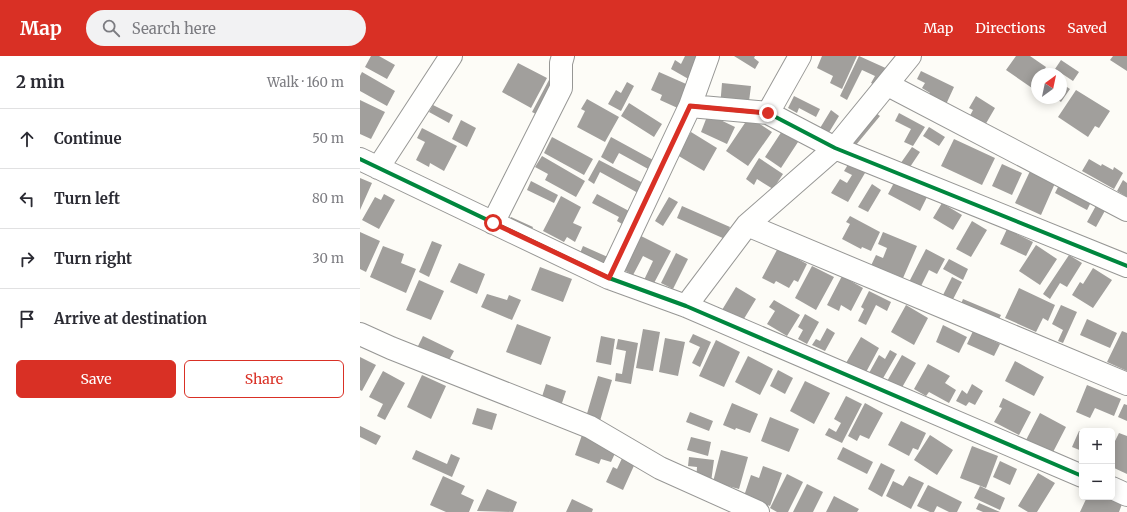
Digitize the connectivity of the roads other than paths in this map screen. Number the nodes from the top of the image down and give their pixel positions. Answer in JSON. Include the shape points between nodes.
{"nodes":[{"id":1,"x":451,"y":56,"type":"edge"},
{"id":2,"x":563,"y":56,"type":"edge"},
{"id":3,"x":708,"y":56,"type":"edge"},
{"id":4,"x":800,"y":56,"type":"edge"},
{"id":5,"x":910,"y":56,"type":"edge"},
{"id":6,"x":888,"y":85,"type":"junction"},
{"id":7,"x":690,"y":106,"type":"junction"},
{"id":8,"x":768,"y":113,"type":"junction"},
{"id":9,"x":835,"y":148,"type":"junction"},
{"id":10,"x":369,"y":164,"type":"edge"},
{"id":11,"x":1127,"y":210,"type":"edge"},
{"id":12,"x":493,"y":223,"type":"junction"},
{"id":13,"x":746,"y":225,"type":"junction"},
{"id":14,"x":1127,"y":266,"type":"edge"},
{"id":15,"x":609,"y":278,"type":"junction"},
{"id":16,"x":686,"y":306,"type":"junction"},
{"id":17,"x":360,"y":334,"type":"edge"},
{"id":18,"x":1127,"y":384,"type":"edge"},
{"id":19,"x":1079,"y":475,"type":"edge"},
{"id":20,"x":1115,"y":489,"type":"edge"},
{"id":21,"x":1127,"y":495,"type":"edge"},
{"id":22,"x":758,"y":512,"type":"edge"}],
"edges":[{"from":1,"to":10,"type":"street"},
{"from":2,"to":12,"type":"street","via":[[561,88]]},
{"from":3,"to":7,"type":"street"},
{"from":4,"to":8,"type":"street"},
{"from":5,"to":6,"type":"street"},
{"from":6,"to":9,"type":"street"},
{"from":6,"to":11,"type":"street"},
{"from":7,"to":8,"type":"street"},
{"from":7,"to":15,"type":"street"},
{"from":8,"to":9,"type":"street"},
{"from":9,"to":13,"type":"street"},
{"from":9,"to":14,"type":"street"},
{"from":10,"to":12,"type":"street"},
{"from":12,"to":15,"type":"street"},
{"from":13,"to":16,"type":"street"},
{"from":13,"to":18,"type":"street"},
{"from":15,"to":16,"type":"street"},
{"from":16,"to":19,"type":"street"},
{"from":17,"to":22,"type":"street","via":[[590,427],[660,468]]},
{"from":20,"to":21,"type":"street"}]}
